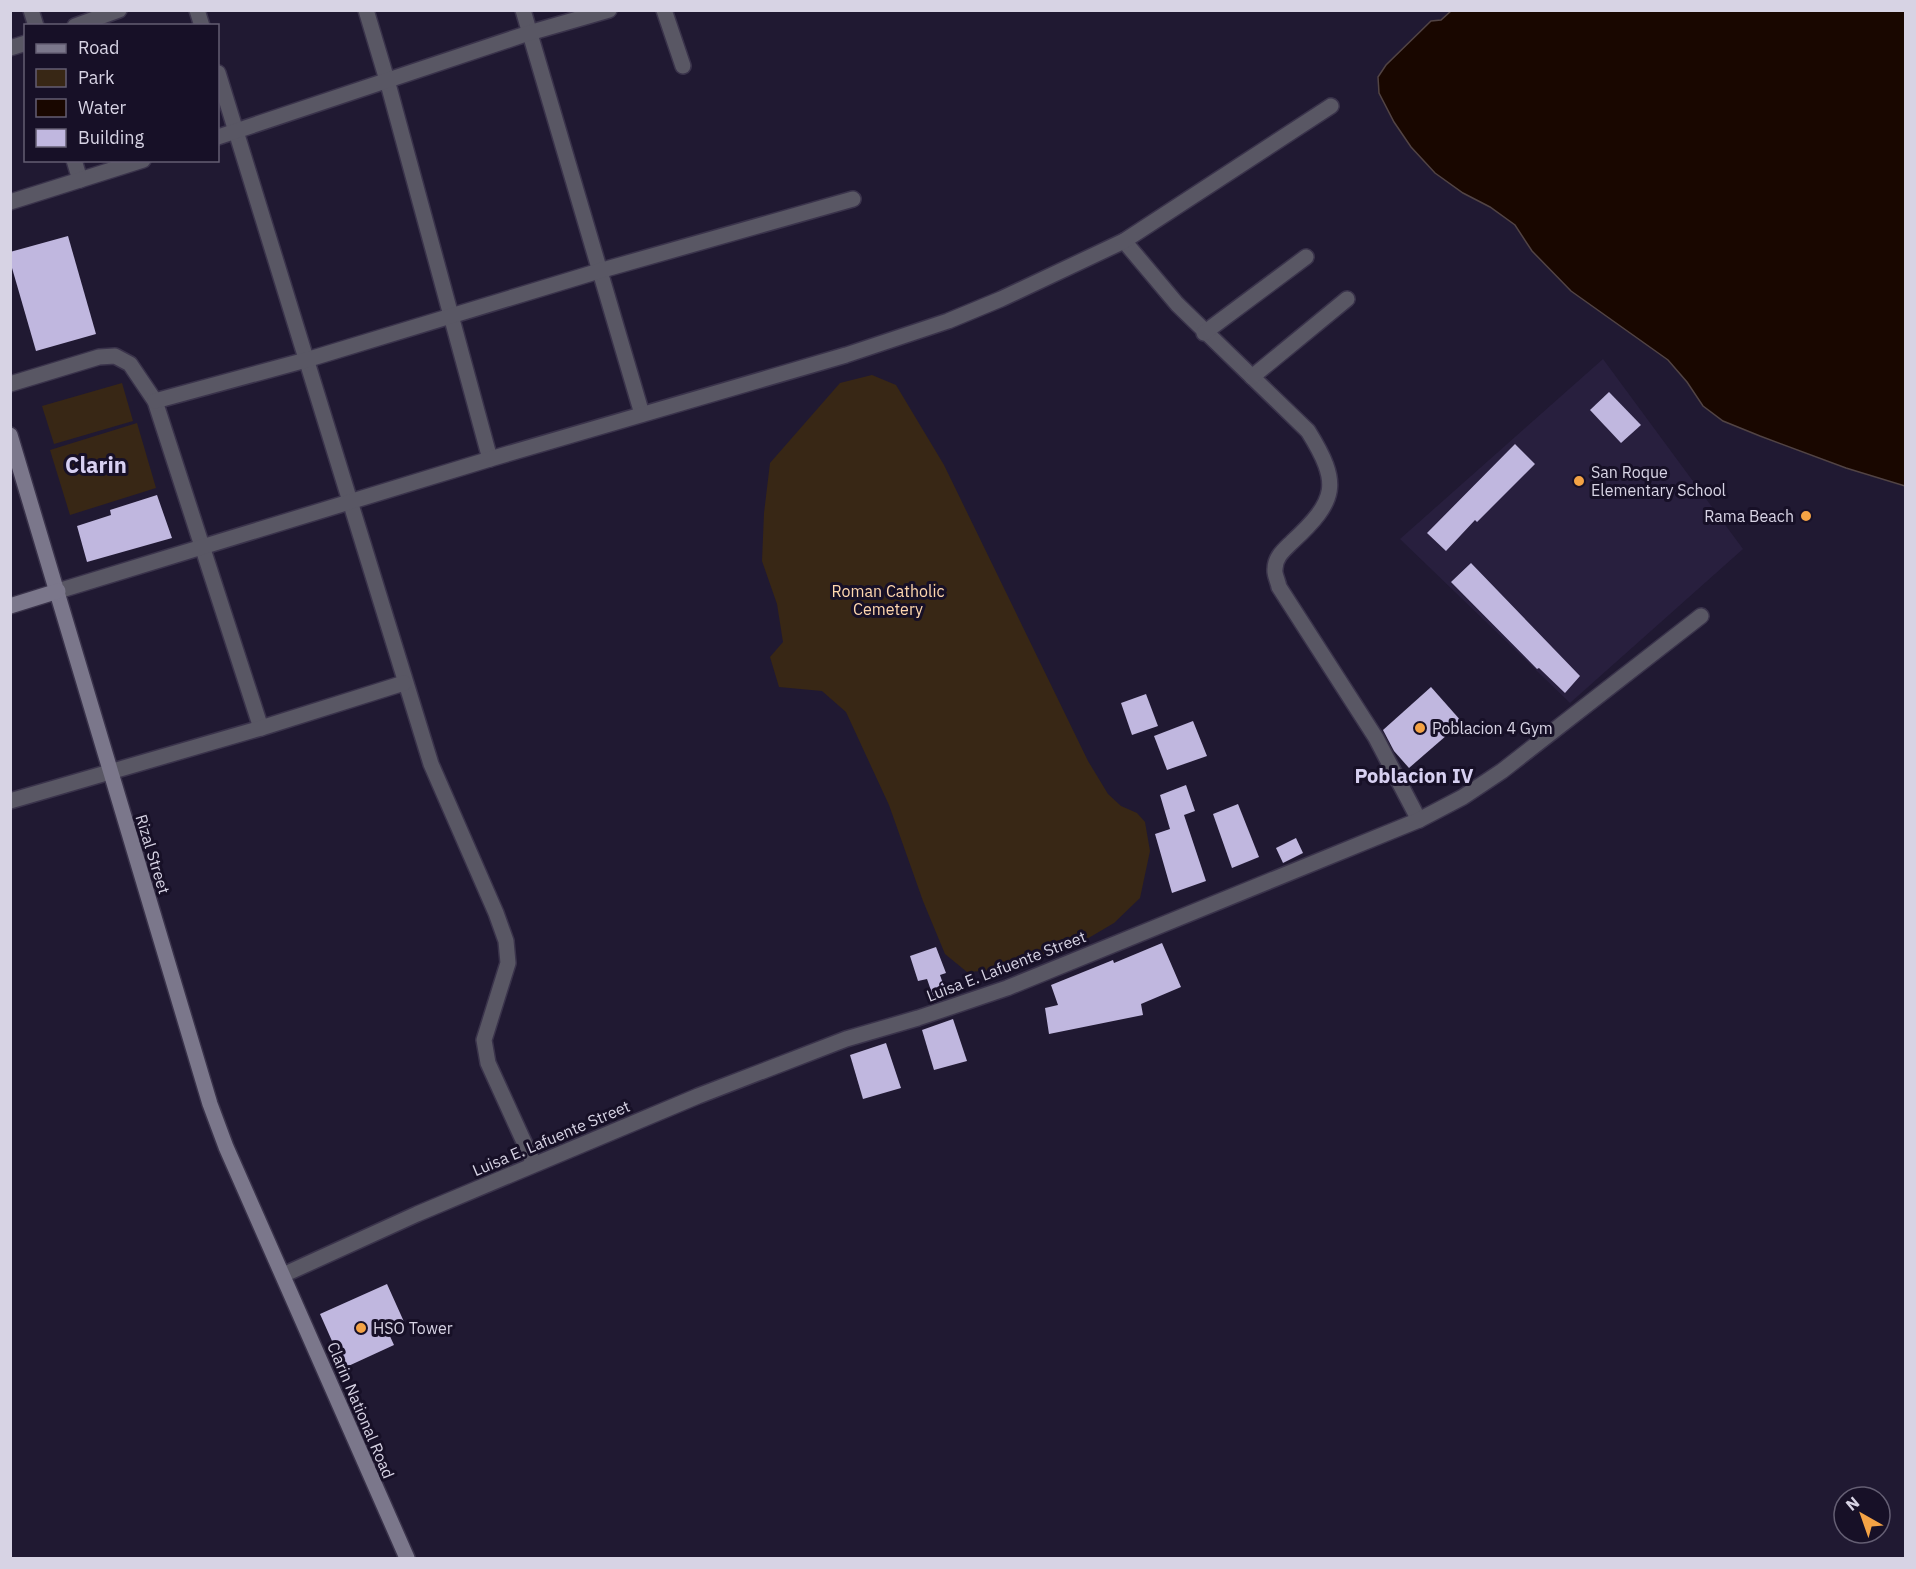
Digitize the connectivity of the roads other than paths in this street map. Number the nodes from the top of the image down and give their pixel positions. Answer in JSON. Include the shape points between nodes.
{"nodes":[{"id":1,"x":119,"y":10,"type":"edge"},
{"id":2,"x":366,"y":10,"type":"edge"},
{"id":3,"x":523,"y":10,"type":"edge"},
{"id":4,"x":609,"y":10,"type":"edge"},
{"id":5,"x":664,"y":10,"type":"edge"},
{"id":6,"x":80,"y":24,"type":"edge"},
{"id":7,"x":529,"y":33,"type":"junction"},
{"id":8,"x":683,"y":66,"type":"dead end"},
{"id":9,"x":219,"y":76,"type":"edge"},
{"id":10,"x":387,"y":80,"type":"junction"},
{"id":11,"x":1331,"y":106,"type":"dead end"},
{"id":12,"x":237,"y":131,"type":"junction"},
{"id":13,"x":219,"y":137,"type":"edge"},
{"id":14,"x":75,"y":162,"type":"edge"},
{"id":15,"x":136,"y":162,"type":"edge"},
{"id":16,"x":80,"y":180,"type":"junction"},
{"id":17,"x":853,"y":199,"type":"dead end"},
{"id":18,"x":10,"y":202,"type":"edge"},
{"id":19,"x":1124,"y":241,"type":"junction"},
{"id":20,"x":1306,"y":257,"type":"dead end"},
{"id":21,"x":599,"y":271,"type":"junction"},
{"id":22,"x":1347,"y":299,"type":"dead end"},
{"id":23,"x":451,"y":317,"type":"junction"},
{"id":24,"x":1204,"y":333,"type":"junction"},
{"id":25,"x":306,"y":360,"type":"junction"},
{"id":26,"x":1252,"y":377,"type":"junction"},
{"id":27,"x":10,"y":384,"type":"edge"},
{"id":28,"x":154,"y":401,"type":"junction"},
{"id":29,"x":642,"y":414,"type":"junction"},
{"id":30,"x":10,"y":435,"type":"edge"},
{"id":31,"x":490,"y":459,"type":"junction"},
{"id":32,"x":349,"y":503,"type":"junction"},
{"id":33,"x":202,"y":546,"type":"junction"},
{"id":34,"x":58,"y":591,"type":"junction"},
{"id":35,"x":10,"y":606,"type":"edge"},
{"id":36,"x":1701,"y":616,"type":"dead end"},
{"id":37,"x":404,"y":683,"type":"junction"},
{"id":38,"x":261,"y":728,"type":"junction"},
{"id":39,"x":110,"y":772,"type":"junction"},
{"id":40,"x":10,"y":801,"type":"edge"},
{"id":41,"x":1419,"y":820,"type":"junction"},
{"id":42,"x":534,"y":1164,"type":"junction"},
{"id":43,"x":283,"y":1275,"type":"junction"},
{"id":44,"x":407,"y":1558,"type":"edge"}],
"edges":[{"from":1,"to":6,"type":"street"},
{"from":2,"to":10,"type":"street"},
{"from":3,"to":7,"type":"street"},
{"from":4,"to":7,"type":"street"},
{"from":5,"to":8,"type":"street"},
{"from":7,"to":10,"type":"street"},
{"from":7,"to":21,"type":"street"},
{"from":9,"to":12,"type":"street"},
{"from":10,"to":12,"type":"street"},
{"from":10,"to":23,"type":"street"},
{"from":11,"to":19,"type":"street"},
{"from":12,"to":13,"type":"street"},
{"from":12,"to":25,"type":"street"},
{"from":14,"to":16,"type":"street"},
{"from":15,"to":16,"type":"street"},
{"from":16,"to":18,"type":"street"},
{"from":17,"to":21,"type":"street"},
{"from":19,"to":24,"type":"street"},
{"from":19,"to":29,"type":"street","via":[[948,321]]},
{"from":20,"to":24,"type":"street"},
{"from":21,"to":23,"type":"street"},
{"from":21,"to":29,"type":"street"},
{"from":22,"to":26,"type":"street"},
{"from":23,"to":25,"type":"street"},
{"from":23,"to":31,"type":"street"},
{"from":24,"to":26,"type":"street"},
{"from":25,"to":28,"type":"street"},
{"from":25,"to":32,"type":"street"},
{"from":26,"to":41,"type":"street","via":[[1308,431],[1329,472],[1330,493],[1322,512],[1279,554],[1274,570],[1280,586],[1376,738]]},
{"from":27,"to":28,"type":"street","via":[[99,357],[115,356],[130,364]]},
{"from":28,"to":33,"type":"street"},
{"from":29,"to":31,"type":"street"},
{"from":30,"to":34,"type":"main road","name":"Rizal Street"},
{"from":31,"to":32,"type":"street"},
{"from":32,"to":33,"type":"street"},
{"from":32,"to":37,"type":"street"},
{"from":33,"to":34,"type":"street"},
{"from":33,"to":38,"type":"street"},
{"from":34,"to":35,"type":"main road"},
{"from":34,"to":39,"type":"main road","name":"Rizal Street"},
{"from":36,"to":41,"type":"street","name":"Luisa E. Lafuente Street","via":[[1502,771],[1464,797]]},
{"from":37,"to":38,"type":"street"},
{"from":37,"to":42,"type":"street","via":[[431,764],[506,941],[508,963],[484,1040],[488,1063]]},
{"from":38,"to":39,"type":"street"},
{"from":39,"to":40,"type":"street"},
{"from":39,"to":43,"type":"main road","name":"Rizal Street","via":[[210,1104]]},
{"from":41,"to":42,"type":"street","name":"Luisa E. Lafuente Street","via":[[1007,988],[836,1043]]},
{"from":42,"to":43,"type":"street","name":"Luisa E. Lafuente Street"},
{"from":43,"to":44,"type":"main road","name":"Clarin National Road"}]}
